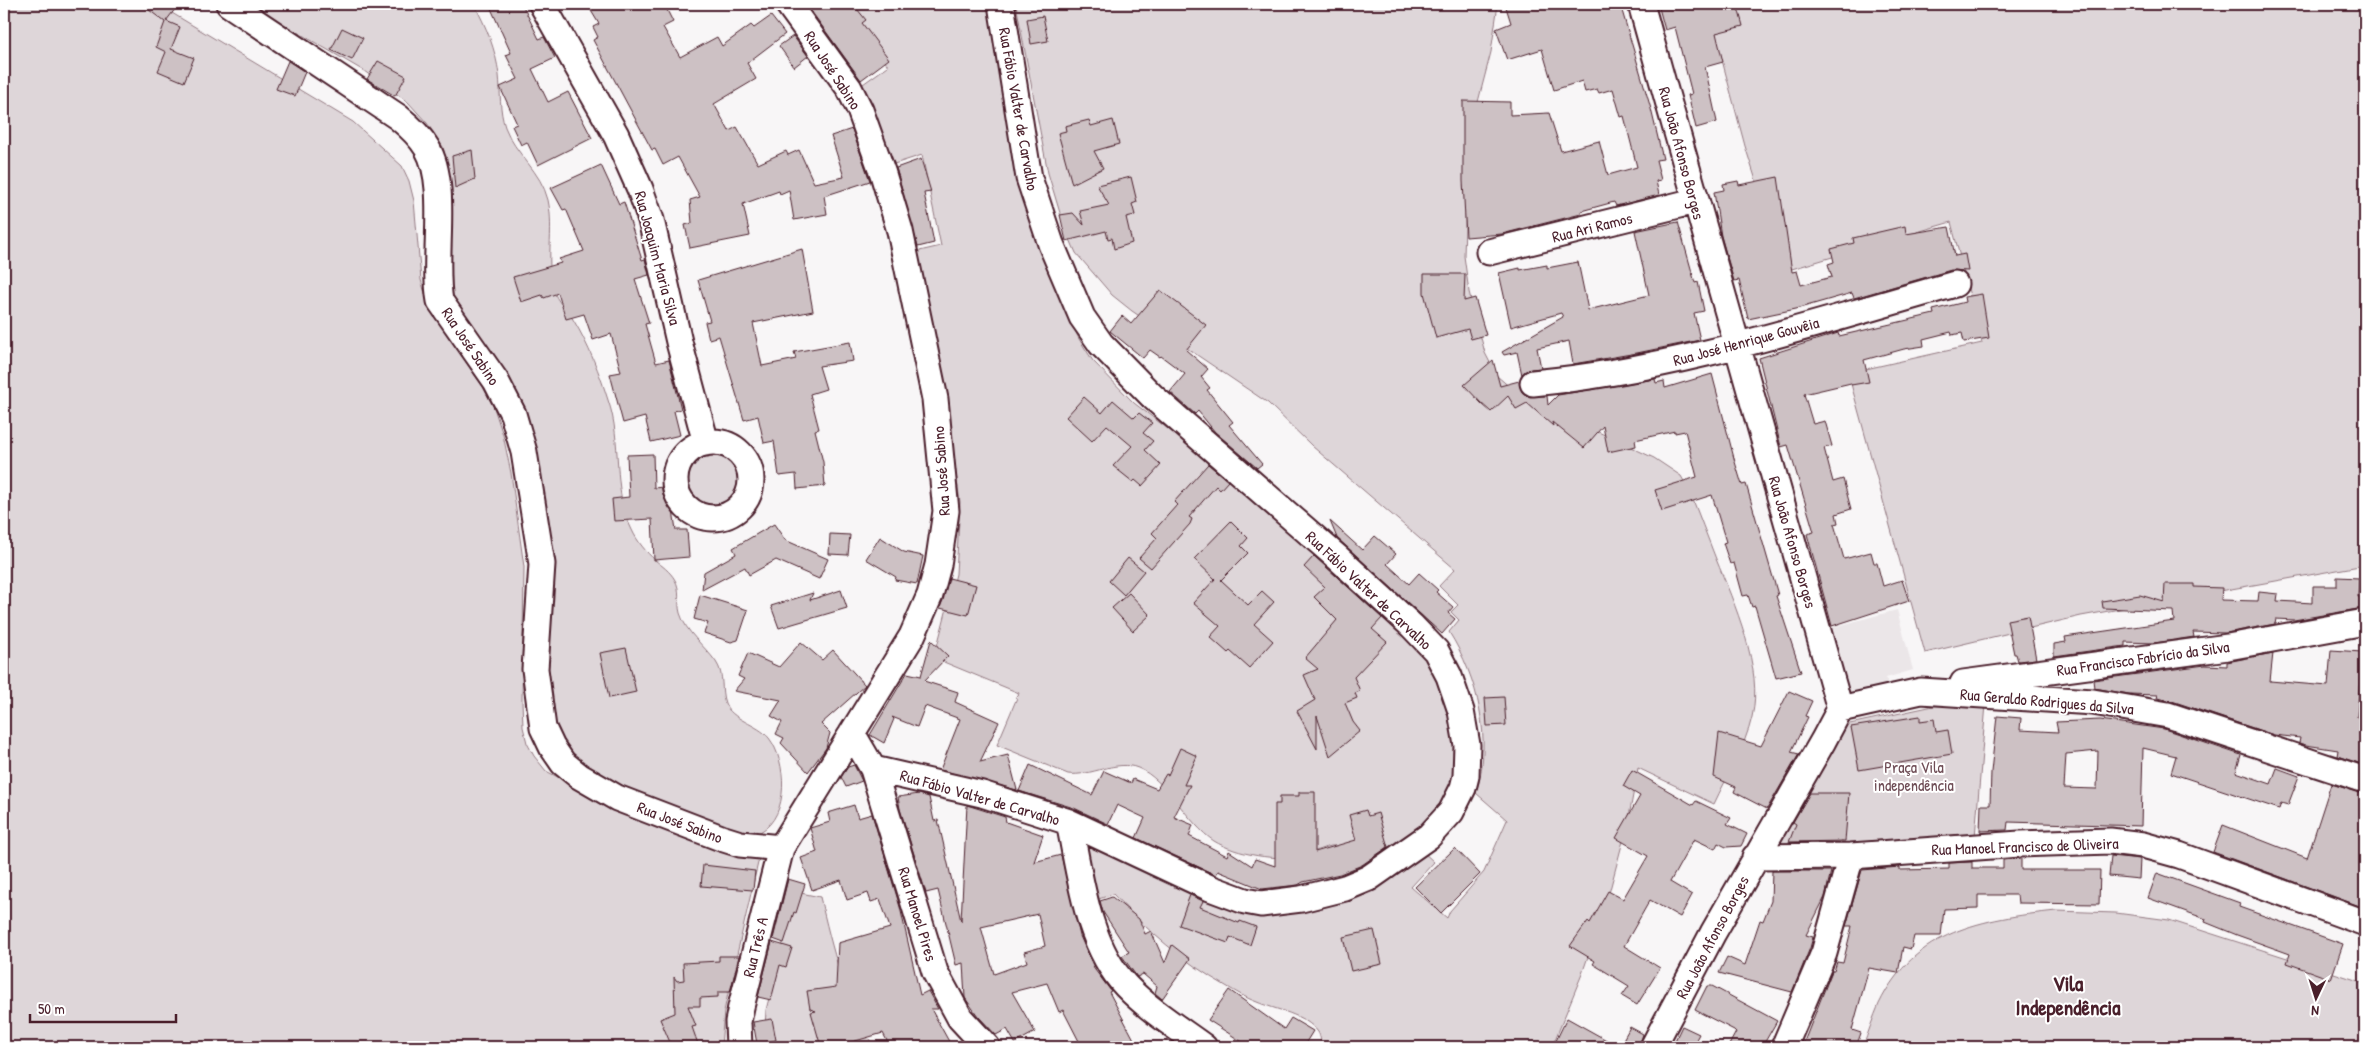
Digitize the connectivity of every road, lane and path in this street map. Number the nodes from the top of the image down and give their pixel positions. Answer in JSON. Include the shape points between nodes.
{"nodes":[{"id":1,"x":229,"y":4,"type":"edge"},
{"id":2,"x":542,"y":4,"type":"edge"},
{"id":3,"x":788,"y":4,"type":"edge"},
{"id":4,"x":1001,"y":4,"type":"edge"},
{"id":5,"x":1641,"y":4,"type":"edge"},
{"id":6,"x":1695,"y":201,"type":"junction"},
{"id":7,"x":1489,"y":252,"type":"dead end"},
{"id":8,"x":1955,"y":284,"type":"dead end"},
{"id":9,"x":1738,"y":345,"type":"junction"},
{"id":10,"x":1533,"y":383,"type":"dead end"},
{"id":11,"x":706,"y":443,"type":"dead end"},
{"id":12,"x":2365,"y":622,"type":"edge"},
{"id":13,"x":1921,"y":690,"type":"junction"},
{"id":14,"x":1840,"y":709,"type":"junction"},
{"id":15,"x":852,"y":733,"type":"junction"},
{"id":16,"x":873,"y":769,"type":"junction"},
{"id":17,"x":2365,"y":780,"type":"edge"},
{"id":18,"x":1069,"y":822,"type":"junction"},
{"id":19,"x":781,"y":848,"type":"junction"},
{"id":20,"x":1851,"y":856,"type":"junction"},
{"id":21,"x":1755,"y":857,"type":"junction"},
{"id":22,"x":2365,"y":923,"type":"edge"},
{"id":23,"x":739,"y":1047,"type":"edge"},
{"id":24,"x":987,"y":1047,"type":"edge"},
{"id":25,"x":1204,"y":1047,"type":"edge"},
{"id":26,"x":1653,"y":1047,"type":"edge"},
{"id":27,"x":1784,"y":1047,"type":"edge"}],
"edges":[{"from":1,"to":19,"type":"street","name":"Rua José Sabino","via":[[398,117],[420,138],[433,162],[440,301],[496,381],[513,414],[524,452],[542,564],[535,669],[543,728],[552,747],[574,772],[617,798],[740,844]]},
{"from":2,"to":11,"type":"street","name":"Rua Joaquim Maria Silva","via":[[616,135],[640,189],[651,220]]},
{"from":3,"to":15,"type":"street","name":"Rua José Sabino","via":[[849,88],[883,174],[900,231],[935,399],[945,492],[942,550],[930,595],[912,636]]},
{"from":4,"to":18,"type":"street","name":"Rua Fábio Valter de Carvalho","via":[[1029,178],[1051,244],[1082,317],[1101,344],[1154,397],[1338,558],[1436,651],[1450,676],[1467,745],[1463,788],[1450,812],[1429,836],[1369,878],[1333,892],[1293,901],[1261,904],[1232,897]]},
{"from":5,"to":6,"type":"street","name":"Rua João Afonso Borges"},
{"from":6,"to":7,"type":"street","name":"Rua Ari Ramos"},
{"from":6,"to":9,"type":"street","name":"Rua João Afonso Borges"},
{"from":8,"to":9,"type":"street","name":"Rua José Henrique Gouvêia"},
{"from":9,"to":10,"type":"street","name":"Rua José Henrique Gouvêia","via":[[1623,372]]},
{"from":9,"to":14,"type":"street","name":"Rua João Afonso Borges"},
{"from":12,"to":13,"type":"street","name":"Rua Francisco Fabrício da Silva","via":[[2228,647]]},
{"from":13,"to":14,"type":"street","name":"Rua Geraldo Rodrigues da Silva"},
{"from":13,"to":17,"type":"street","name":"Rua Geraldo Rodrigues da Silva","via":[[2094,702],[2149,710]]},
{"from":14,"to":21,"type":"street","name":"Rua João Afonso Borges"},
{"from":15,"to":16,"type":"street"},
{"from":15,"to":19,"type":"street","name":"Rua José Sabino"},
{"from":16,"to":18,"type":"street","name":"Rua Fábio Valter de Carvalho","via":[[990,796]]},
{"from":16,"to":24,"type":"street","name":"Rua Manoel Pires","via":[[935,972],[960,1018]]},
{"from":18,"to":25,"type":"street","via":[[1088,912],[1097,938],[1117,975],[1151,1009]]},
{"from":19,"to":23,"type":"street","name":"Rua Três A","via":[[741,1006]]},
{"from":20,"to":21,"type":"street","name":"Rua Manoel Francisco de Oliveira"},
{"from":20,"to":22,"type":"street","name":"Rua Manoel Francisco de Oliveira","via":[[2020,844],[2110,841],[2143,844]]},
{"from":20,"to":27,"type":"street","via":[[1824,953]]},
{"from":21,"to":26,"type":"street","name":"Rua João Afonso Borges"}]}
